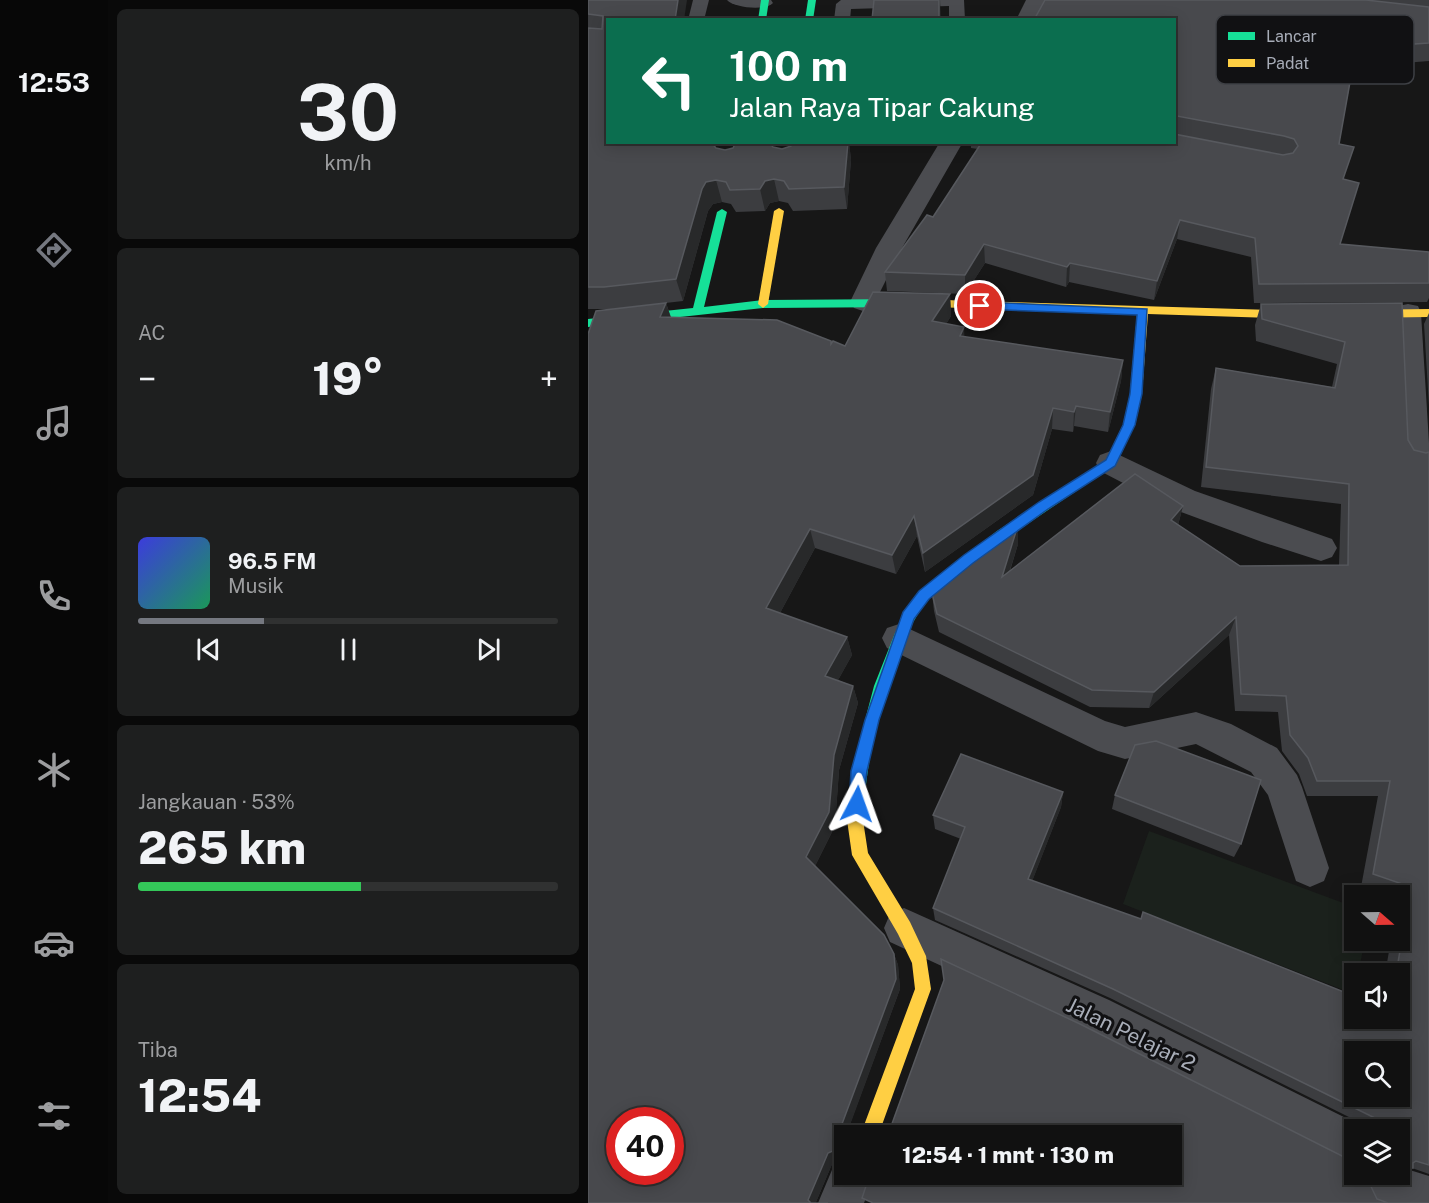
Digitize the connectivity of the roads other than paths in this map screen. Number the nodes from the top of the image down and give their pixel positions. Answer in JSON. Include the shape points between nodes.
{"nodes":[{"id":1,"x":701,"y":0,"type":"edge"},
{"id":2,"x":735,"y":0,"type":"edge"},
{"id":3,"x":812,"y":0,"type":"edge"},
{"id":4,"x":1036,"y":0,"type":"edge"},
{"id":5,"x":765,"y":2,"type":"edge"},
{"id":6,"x":696,"y":18,"type":"edge"},
{"id":7,"x":762,"y":18,"type":"edge"},
{"id":8,"x":809,"y":18,"type":"edge"},
{"id":9,"x":842,"y":18,"type":"edge"},
{"id":10,"x":957,"y":18,"type":"edge"},
{"id":11,"x":1027,"y":18,"type":"edge"},
{"id":12,"x":951,"y":144,"type":"edge"},
{"id":13,"x":779,"y":211,"type":"dead end"},
{"id":14,"x":722,"y":212,"type":"dead end"},
{"id":15,"x":863,"y":302,"type":"junction"},
{"id":16,"x":763,"y":304,"type":"junction"},
{"id":17,"x":697,"y":312,"type":"junction"},
{"id":18,"x":1143,"y":312,"type":"junction"},
{"id":19,"x":1419,"y":313,"type":"edge"},
{"id":20,"x":1342,"y":314,"type":"edge"},
{"id":21,"x":1321,"y":315,"type":"edge"},
{"id":22,"x":588,"y":323,"type":"edge"},
{"id":23,"x":1415,"y":460,"type":"edge"},
{"id":24,"x":1111,"y":463,"type":"junction"},
{"id":25,"x":1321,"y":548,"type":"dead end"},
{"id":26,"x":899,"y":638,"type":"junction"},
{"id":27,"x":1310,"y":868,"type":"dead end"},
{"id":28,"x":904,"y":928,"type":"junction"},
{"id":29,"x":872,"y":1125,"type":"edge"},
{"id":30,"x":1344,"y":1141,"type":"edge"},
{"id":31,"x":848,"y":1185,"type":"edge"},
{"id":32,"x":1386,"y":1185,"type":"edge"},
{"id":33,"x":1429,"y":1199,"type":"edge"},
{"id":34,"x":841,"y":1203,"type":"edge"}],
"edges":[{"from":1,"to":6,"type":"lane"},
{"from":2,"to":5,"type":"lane"},
{"from":3,"to":8,"type":"street"},
{"from":4,"to":11,"type":"street"},
{"from":5,"to":7,"type":"street"},
{"from":9,"to":10,"type":"lane","via":[[844,4],[957,1]]},
{"from":12,"to":15,"type":"street","via":[[889,248]]},
{"from":13,"to":16,"type":"street"},
{"from":14,"to":17,"type":"street"},
{"from":15,"to":16,"type":"street"},
{"from":15,"to":18,"type":"street"},
{"from":16,"to":17,"type":"street"},
{"from":17,"to":22,"type":"street"},
{"from":18,"to":21,"type":"street"},
{"from":18,"to":24,"type":"street","via":[[1136,394],[1129,425]]},
{"from":19,"to":20,"type":"street"},
{"from":19,"to":23,"type":"street"},
{"from":24,"to":25,"type":"street","via":[[1184,500]]},
{"from":24,"to":26,"type":"street","via":[[1044,506],[924,595],[908,616]]},
{"from":26,"to":27,"type":"street","via":[[1098,735],[1125,743],[1196,728],[1264,760],[1284,787]]},
{"from":26,"to":28,"type":"street","via":[[859,771],[855,820],[860,855]]},
{"from":28,"to":29,"type":"street","via":[[920,962],[923,989]]},
{"from":28,"to":30,"type":"street","name":"Jalan Pelajar 2","via":[[1094,1015]]},
{"from":31,"to":34,"type":"street"},
{"from":32,"to":33,"type":"street"}]}
